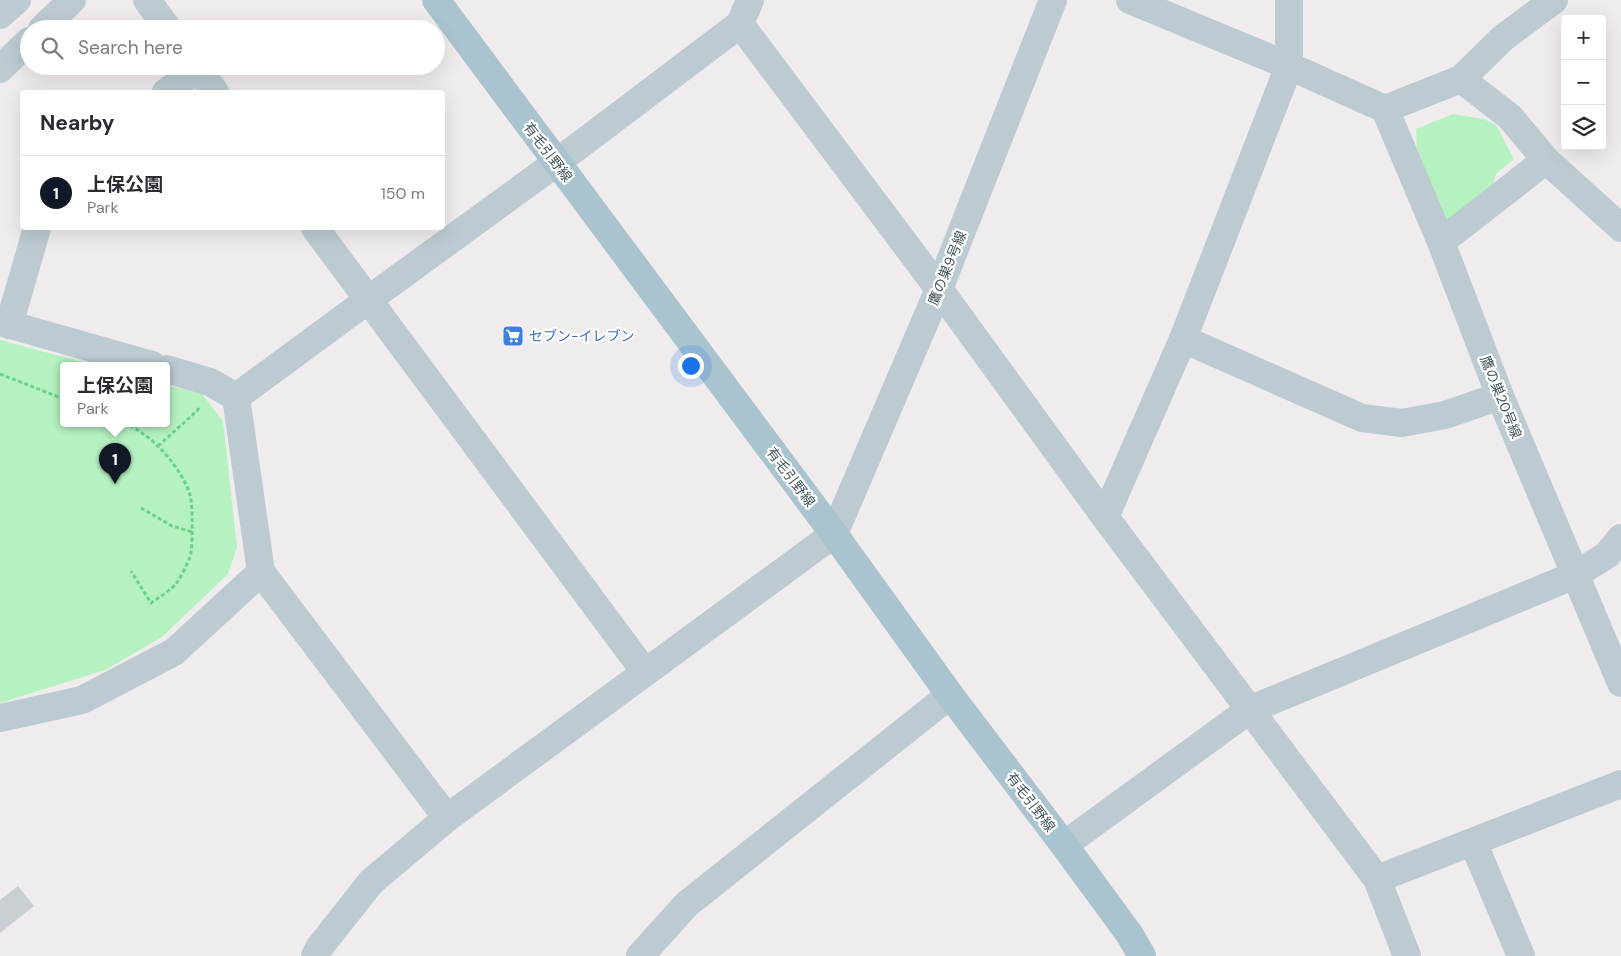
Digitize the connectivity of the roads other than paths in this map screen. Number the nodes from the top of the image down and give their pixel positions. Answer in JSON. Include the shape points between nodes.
{"nodes":[{"id":1,"x":17,"y":0,"type":"edge"},
{"id":2,"x":72,"y":0,"type":"edge"},
{"id":3,"x":147,"y":0,"type":"edge"},
{"id":4,"x":436,"y":0,"type":"edge"},
{"id":5,"x":1053,"y":0,"type":"edge"},
{"id":6,"x":1130,"y":0,"type":"edge"},
{"id":7,"x":1288,"y":0,"type":"edge"},
{"id":8,"x":1554,"y":0,"type":"edge"},
{"id":9,"x":745,"y":12,"type":"edge"},
{"id":10,"x":0,"y":15,"type":"edge"},
{"id":11,"x":51,"y":20,"type":"edge"},
{"id":12,"x":161,"y":20,"type":"edge"},
{"id":13,"x":20,"y":50,"type":"edge"},
{"id":14,"x":1290,"y":66,"type":"junction"},
{"id":15,"x":0,"y":69,"type":"edge"},
{"id":16,"x":188,"y":75,"type":"edge"},
{"id":17,"x":202,"y":75,"type":"edge"},
{"id":18,"x":1461,"y":79,"type":"junction"},
{"id":19,"x":169,"y":90,"type":"edge"},
{"id":20,"x":214,"y":90,"type":"edge"},
{"id":21,"x":1385,"y":110,"type":"junction"},
{"id":22,"x":1546,"y":160,"type":"junction"},
{"id":23,"x":556,"y":163,"type":"junction"},
{"id":24,"x":1621,"y":228,"type":"edge"},
{"id":25,"x":37,"y":230,"type":"edge"},
{"id":26,"x":316,"y":230,"type":"edge"},
{"id":27,"x":1441,"y":242,"type":"junction"},
{"id":28,"x":939,"y":289,"type":"junction"},
{"id":29,"x":368,"y":300,"type":"junction"},
{"id":30,"x":5,"y":323,"type":"edge"},
{"id":31,"x":1183,"y":339,"type":"junction"},
{"id":32,"x":142,"y":362,"type":"edge"},
{"id":33,"x":170,"y":370,"type":"edge"},
{"id":34,"x":1500,"y":396,"type":"junction"},
{"id":35,"x":236,"y":398,"type":"junction"},
{"id":36,"x":1105,"y":517,"type":"junction"},
{"id":37,"x":834,"y":534,"type":"junction"},
{"id":38,"x":1621,"y":538,"type":"edge"},
{"id":39,"x":261,"y":572,"type":"junction"},
{"id":40,"x":1575,"y":575,"type":"junction"},
{"id":41,"x":645,"y":672,"type":"junction"},
{"id":42,"x":1621,"y":683,"type":"edge"},
{"id":43,"x":950,"y":695,"type":"junction"},
{"id":44,"x":1249,"y":710,"type":"junction"},
{"id":45,"x":0,"y":718,"type":"edge"},
{"id":46,"x":1621,"y":784,"type":"edge"},
{"id":47,"x":446,"y":818,"type":"junction"},
{"id":48,"x":1473,"y":842,"type":"junction"},
{"id":49,"x":1064,"y":846,"type":"junction"},
{"id":50,"x":1377,"y":879,"type":"junction"},
{"id":51,"x":315,"y":956,"type":"edge"},
{"id":52,"x":640,"y":956,"type":"edge"},
{"id":53,"x":1142,"y":956,"type":"edge"},
{"id":54,"x":1408,"y":956,"type":"edge"},
{"id":55,"x":1521,"y":956,"type":"edge"}],
"edges":[{"from":1,"to":10,"type":"street"},
{"from":2,"to":11,"type":"street"},
{"from":3,"to":12,"type":"street"},
{"from":4,"to":23,"type":"main road","name":"有毛引野線"},
{"from":5,"to":28,"type":"street","name":"鷹の巣9号線"},
{"from":6,"to":14,"type":"street"},
{"from":7,"to":14,"type":"street"},
{"from":8,"to":18,"type":"street","via":[[1503,38]]},
{"from":9,"to":23,"type":"street"},
{"from":9,"to":28,"type":"street"},
{"from":13,"to":15,"type":"street"},
{"from":14,"to":21,"type":"street"},
{"from":14,"to":31,"type":"street"},
{"from":16,"to":19,"type":"street"},
{"from":17,"to":20,"type":"street"},
{"from":18,"to":21,"type":"street"},
{"from":18,"to":22,"type":"street","via":[[1510,117]]},
{"from":21,"to":27,"type":"street","name":"鷹の巣20号線"},
{"from":22,"to":24,"type":"street"},
{"from":22,"to":27,"type":"street"},
{"from":23,"to":29,"type":"street"},
{"from":23,"to":37,"type":"main road","name":"有毛引野線"},
{"from":25,"to":30,"type":"street"},
{"from":26,"to":29,"type":"street"},
{"from":27,"to":34,"type":"street","name":"鷹の巣20号線"},
{"from":28,"to":36,"type":"street"},
{"from":28,"to":37,"type":"street","name":"鷹の巣9号線"},
{"from":29,"to":35,"type":"street"},
{"from":29,"to":41,"type":"street"},
{"from":30,"to":32,"type":"street"},
{"from":31,"to":34,"type":"street","via":[[1362,418],[1402,423],[1444,415]]},
{"from":31,"to":36,"type":"street"},
{"from":33,"to":35,"type":"street","via":[[210,382]]},
{"from":34,"to":40,"type":"street","name":"鷹の巣20号線"},
{"from":35,"to":39,"type":"street"},
{"from":36,"to":44,"type":"street"},
{"from":37,"to":41,"type":"street"},
{"from":37,"to":43,"type":"main road","name":"有毛引野線"},
{"from":38,"to":40,"type":"street","via":[[1607,555]]},
{"from":39,"to":45,"type":"street","via":[[174,652],[82,700]]},
{"from":39,"to":47,"type":"street"},
{"from":40,"to":42,"type":"street","name":"鷹の巣20号線"},
{"from":40,"to":44,"type":"street"},
{"from":41,"to":47,"type":"street"},
{"from":43,"to":49,"type":"main road","name":"有毛引野線"},
{"from":43,"to":52,"type":"street","via":[[687,904]]},
{"from":44,"to":49,"type":"street"},
{"from":44,"to":50,"type":"street"},
{"from":46,"to":48,"type":"street"},
{"from":47,"to":51,"type":"street","via":[[371,882]]},
{"from":48,"to":50,"type":"street"},
{"from":48,"to":55,"type":"street"},
{"from":49,"to":53,"type":"main road","name":"有毛引野線"},
{"from":50,"to":54,"type":"street"}]}
